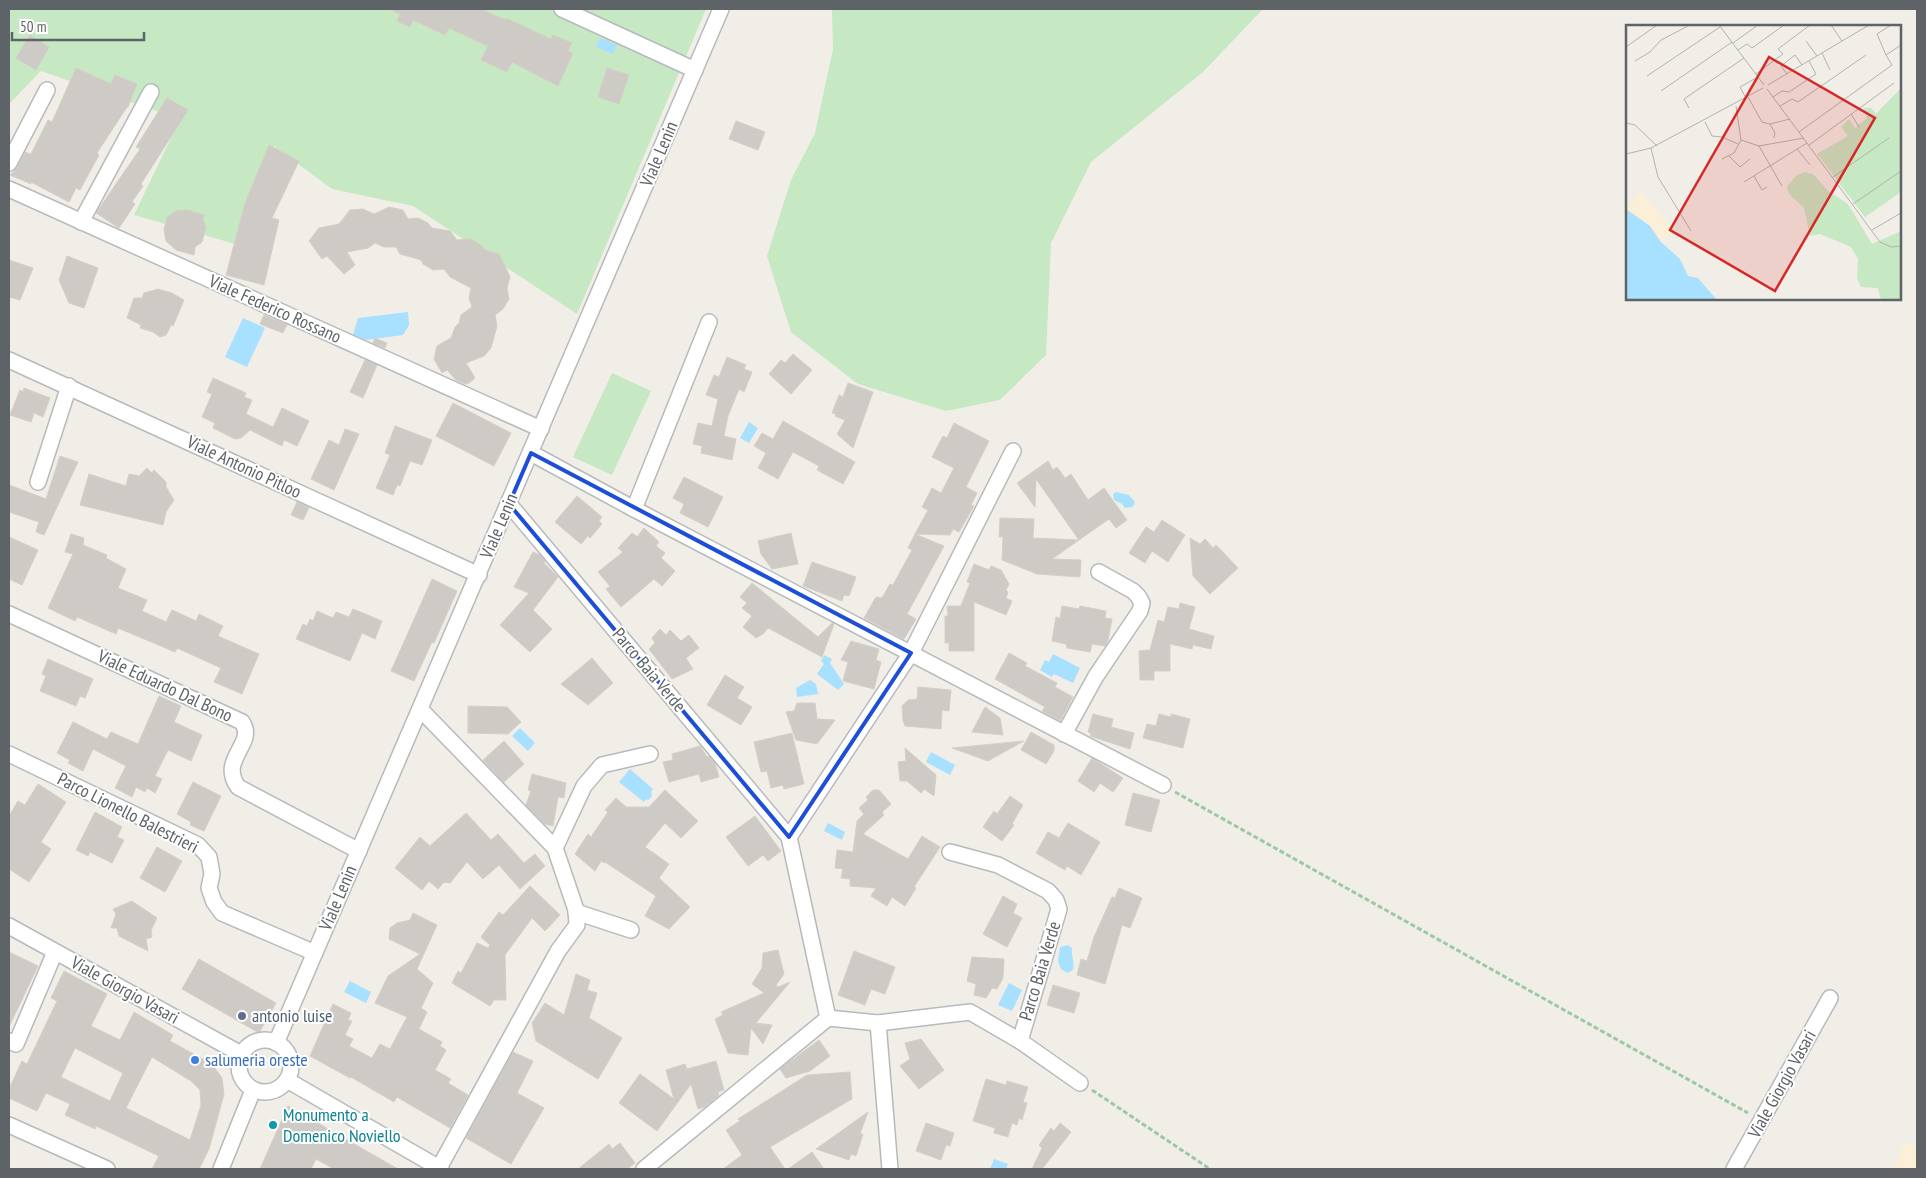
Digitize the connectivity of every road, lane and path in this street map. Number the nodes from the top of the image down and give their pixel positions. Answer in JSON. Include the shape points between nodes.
{"nodes":[{"id":1,"x":562,"y":9,"type":"edge"},
{"id":2,"x":722,"y":9,"type":"edge"},
{"id":3,"x":695,"y":70,"type":"junction"},
{"id":4,"x":47,"y":90,"type":"dead end"},
{"id":5,"x":151,"y":92,"type":"dead end"},
{"id":6,"x":9,"y":163,"type":"edge"},
{"id":7,"x":9,"y":189,"type":"edge"},
{"id":8,"x":81,"y":222,"type":"junction"},
{"id":9,"x":710,"y":322,"type":"dead end"},
{"id":10,"x":9,"y":360,"type":"edge"},
{"id":11,"x":69,"y":386,"type":"junction"},
{"id":12,"x":541,"y":429,"type":"junction"},
{"id":13,"x":1013,"y":451,"type":"dead end"},
{"id":14,"x":531,"y":453,"type":"junction"},
{"id":15,"x":38,"y":482,"type":"dead end"},
{"id":16,"x":509,"y":504,"type":"junction"},
{"id":17,"x":634,"y":509,"type":"junction"},
{"id":18,"x":1099,"y":572,"type":"dead end"},
{"id":19,"x":478,"y":575,"type":"junction"},
{"id":20,"x":9,"y":614,"type":"edge"},
{"id":21,"x":911,"y":653,"type":"junction"},
{"id":22,"x":420,"y":709,"type":"junction"},
{"id":23,"x":1064,"y":734,"type":"junction"},
{"id":24,"x":9,"y":754,"type":"edge"},
{"id":25,"x":650,"y":754,"type":"dead end"},
{"id":26,"x":1163,"y":785,"type":"joint"},
{"id":27,"x":789,"y":837,"type":"junction"},
{"id":28,"x":555,"y":848,"type":"junction"},
{"id":29,"x":359,"y":851,"type":"junction"},
{"id":30,"x":950,"y":852,"type":"dead end"},
{"id":31,"x":576,"y":912,"type":"junction"},
{"id":32,"x":9,"y":926,"type":"edge"},
{"id":33,"x":631,"y":930,"type":"dead end"},
{"id":34,"x":56,"y":952,"type":"junction"},
{"id":35,"x":315,"y":953,"type":"junction"},
{"id":36,"x":1830,"y":998,"type":"dead end"},
{"id":37,"x":828,"y":1018,"type":"junction"},
{"id":38,"x":878,"y":1023,"type":"junction"},
{"id":39,"x":9,"y":1040,"type":"edge"},
{"id":40,"x":1020,"y":1041,"type":"junction"},
{"id":41,"x":276,"y":1043,"type":"junction"},
{"id":42,"x":241,"y":1054,"type":"junction"},
{"id":43,"x":287,"y":1080,"type":"junction"},
{"id":44,"x":1080,"y":1083,"type":"joint"},
{"id":45,"x":253,"y":1090,"type":"junction"},
{"id":46,"x":1761,"y":1121,"type":"junction"},
{"id":47,"x":9,"y":1126,"type":"edge"},
{"id":48,"x":440,"y":1168,"type":"edge"},
{"id":49,"x":107,"y":1169,"type":"edge"},
{"id":50,"x":221,"y":1169,"type":"edge"},
{"id":51,"x":644,"y":1169,"type":"edge"},
{"id":52,"x":890,"y":1169,"type":"edge"},
{"id":53,"x":1210,"y":1169,"type":"edge"},
{"id":54,"x":1734,"y":1169,"type":"edge"}],
"edges":[{"from":1,"to":3,"type":"street"},
{"from":2,"to":3,"type":"street","name":"Viale Lenin"},
{"from":3,"to":12,"type":"street","name":"Viale Lenin"},
{"from":4,"to":6,"type":"street"},
{"from":5,"to":8,"type":"street"},
{"from":7,"to":8,"type":"street","name":"Viale Federico Rossano"},
{"from":8,"to":12,"type":"street","name":"Viale Federico Rossano"},
{"from":9,"to":17,"type":"street"},
{"from":10,"to":11,"type":"street","name":"Viale Antonio Pitloo"},
{"from":11,"to":15,"type":"street"},
{"from":11,"to":19,"type":"street","name":"Viale Antonio Pitloo"},
{"from":12,"to":14,"type":"street","name":"Viale Lenin"},
{"from":13,"to":21,"type":"street"},
{"from":14,"to":16,"type":"street","name":"Viale Lenin"},
{"from":14,"to":17,"type":"street"},
{"from":16,"to":19,"type":"street","name":"Viale Lenin"},
{"from":16,"to":27,"type":"street","name":"Parco Baia Verde"},
{"from":17,"to":21,"type":"street"},
{"from":18,"to":23,"type":"street","via":[[1129,588],[1142,603]]},
{"from":19,"to":22,"type":"street","name":"Viale Lenin"},
{"from":20,"to":29,"type":"street","name":"Viale Eduardo Dal Bono","via":[[242,722],[247,734],[232,769],[238,787]]},
{"from":21,"to":23,"type":"street"},
{"from":21,"to":27,"type":"street"},
{"from":22,"to":28,"type":"street"},
{"from":22,"to":29,"type":"street","name":"Viale Lenin"},
{"from":23,"to":26,"type":"street"},
{"from":24,"to":35,"type":"street","name":"Parco Lionello Balestrieri","via":[[198,845],[209,857],[210,888],[222,913]]},
{"from":25,"to":28,"type":"street","via":[[602,764],[584,786]]},
{"from":26,"to":46,"type":"path"},
{"from":27,"to":37,"type":"street","name":"Parco Baia Verde"},
{"from":28,"to":31,"type":"street"},
{"from":29,"to":35,"type":"street","name":"Viale Lenin"},
{"from":30,"to":40,"type":"street","name":"Parco Baia Verde","via":[[998,865],[1048,891],[1056,900],[1059,909]]},
{"from":31,"to":33,"type":"street"},
{"from":31,"to":48,"type":"street","via":[[577,925],[558,951]]},
{"from":32,"to":34,"type":"street","name":"Viale Giorgio Vasari"},
{"from":34,"to":39,"type":"street","via":[[16,1044]]},
{"from":34,"to":42,"type":"street","name":"Viale Giorgio Vasari"},
{"from":35,"to":41,"type":"street","name":"Viale Lenin"},
{"from":36,"to":46,"type":"street","name":"Viale Giorgio Vasari"},
{"from":37,"to":38,"type":"street","name":"Parco Baia Verde"},
{"from":37,"to":51,"type":"street"},
{"from":38,"to":40,"type":"street","name":"Parco Baia Verde","via":[[970,1012]]},
{"from":38,"to":52,"type":"street"},
{"from":40,"to":44,"type":"street","name":"Parco Baia Verde"},
{"from":41,"to":42,"type":"street","via":[[254,1042]]},
{"from":41,"to":43,"type":"street","via":[[287,1052],[290,1060]]},
{"from":42,"to":45,"type":"street","via":[[241,1077]]},
{"from":43,"to":45,"type":"street","via":[[271,1092]]},
{"from":43,"to":48,"type":"street"},
{"from":44,"to":53,"type":"path"},
{"from":45,"to":50,"type":"street"},
{"from":46,"to":54,"type":"street","name":"Viale Giorgio Vasari"},
{"from":47,"to":49,"type":"street"}]}
